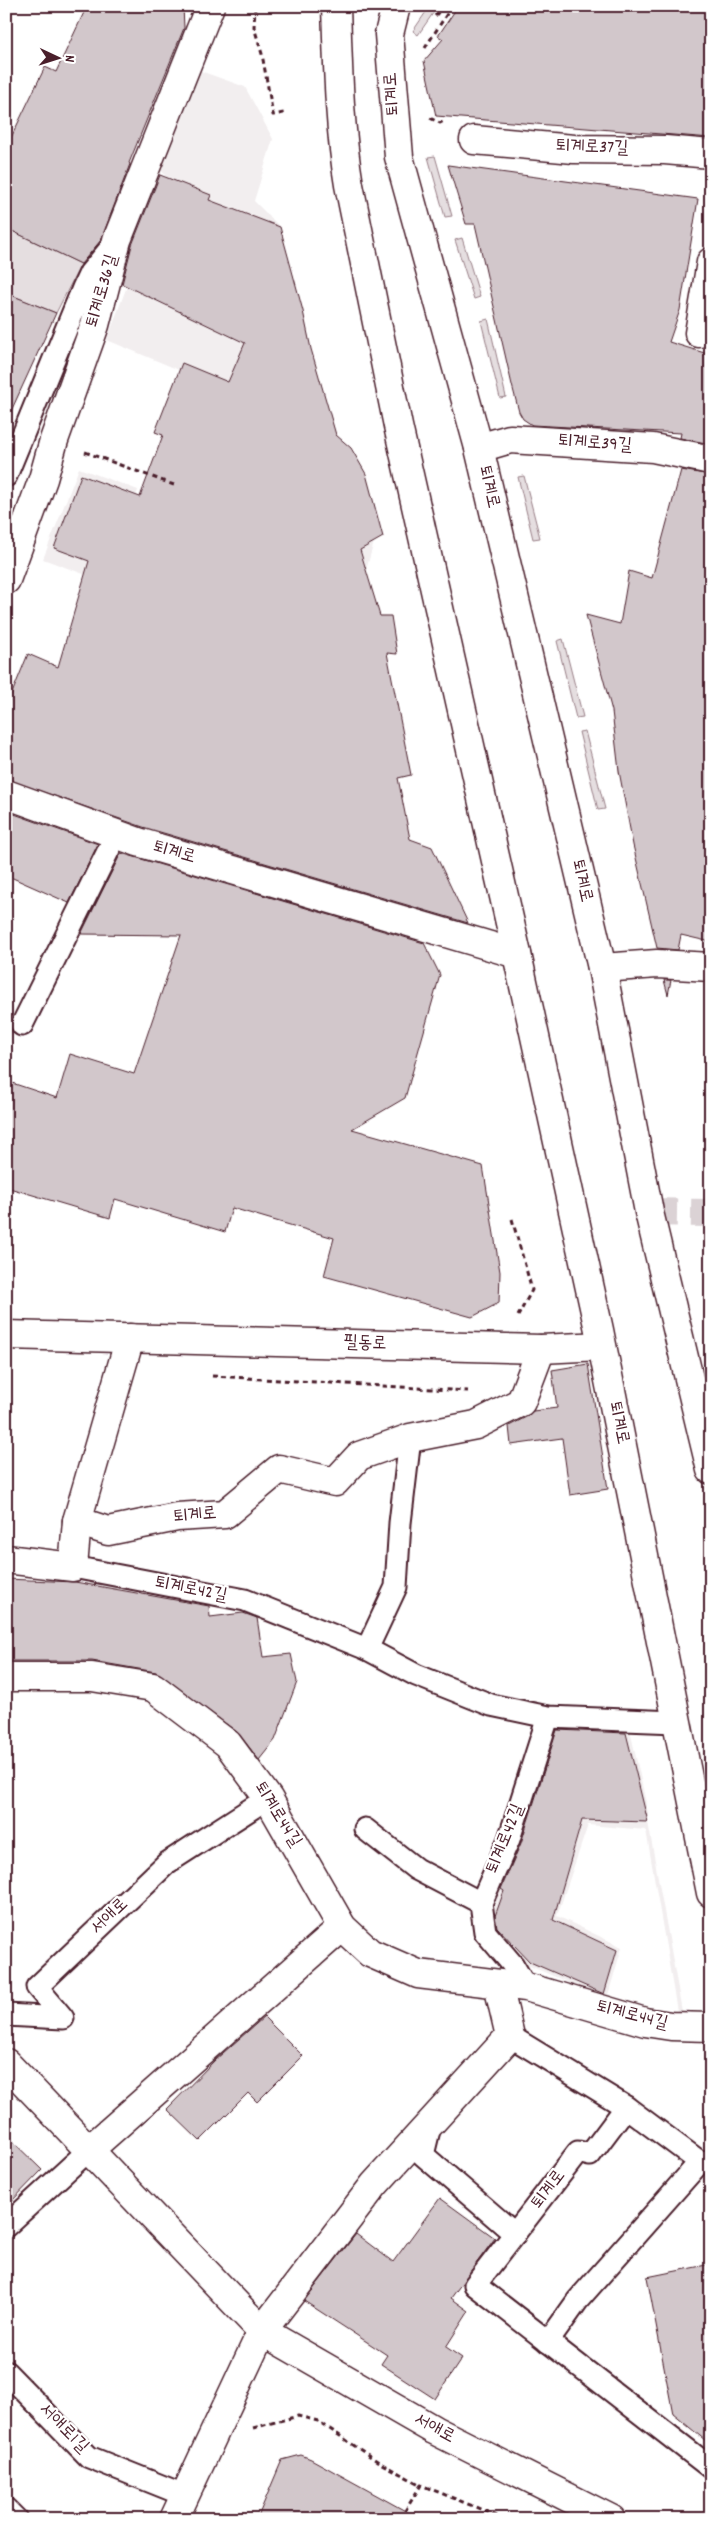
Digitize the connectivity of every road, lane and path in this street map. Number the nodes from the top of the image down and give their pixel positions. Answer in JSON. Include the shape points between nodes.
{"nodes":[{"id":1,"x":210,"y":6,"type":"edge"},
{"id":2,"x":255,"y":6,"type":"edge"},
{"id":3,"x":336,"y":6,"type":"edge"},
{"id":4,"x":396,"y":6,"type":"edge"},
{"id":5,"x":452,"y":6,"type":"edge"},
{"id":6,"x":448,"y":12,"type":"junction"},
{"id":7,"x":435,"y":16,"type":"dead end"},
{"id":8,"x":422,"y":56,"type":"dead end"},
{"id":9,"x":284,"y":113,"type":"dead end"},
{"id":10,"x":474,"y":140,"type":"dead end"},
{"id":11,"x":711,"y":154,"type":"edge"},
{"id":12,"x":118,"y":240,"type":"junction"},
{"id":13,"x":711,"y":262,"type":"edge"},
{"id":14,"x":699,"y":333,"type":"dead end"},
{"id":15,"x":54,"y":440,"type":"junction"},
{"id":16,"x":479,"y":448,"type":"junction"},
{"id":17,"x":711,"y":460,"type":"edge"},
{"id":18,"x":6,"y":476,"type":"edge"},
{"id":19,"x":174,"y":485,"type":"dead end"},
{"id":20,"x":6,"y":580,"type":"edge"},
{"id":21,"x":6,"y":794,"type":"edge"},
{"id":22,"x":116,"y":835,"type":"junction"},
{"id":23,"x":517,"y":954,"type":"junction"},
{"id":24,"x":711,"y":967,"type":"edge"},
{"id":25,"x":602,"y":968,"type":"junction"},
{"id":26,"x":22,"y":1025,"type":"dead end"},
{"id":27,"x":6,"y":1335,"type":"edge"},
{"id":28,"x":130,"y":1338,"type":"junction"},
{"id":29,"x":601,"y":1346,"type":"junction"},
{"id":30,"x":541,"y":1349,"type":"junction"},
{"id":31,"x":208,"y":1376,"type":"dead end"},
{"id":32,"x":524,"y":1394,"type":"junction"},
{"id":33,"x":410,"y":1438,"type":"junction"},
{"id":34,"x":711,"y":1470,"type":"edge"},
{"id":35,"x":77,"y":1520,"type":"junction"},
{"id":36,"x":6,"y":1559,"type":"edge"},
{"id":37,"x":73,"y":1568,"type":"junction"},
{"id":38,"x":367,"y":1648,"type":"junction"},
{"id":39,"x":6,"y":1677,"type":"edge"},
{"id":40,"x":548,"y":1717,"type":"junction"},
{"id":41,"x":676,"y":1722,"type":"junction"},
{"id":42,"x":268,"y":1798,"type":"junction"},
{"id":43,"x":365,"y":1829,"type":"dead end"},
{"id":44,"x":711,"y":1893,"type":"edge"},
{"id":45,"x":481,"y":1903,"type":"junction"},
{"id":46,"x":342,"y":1927,"type":"junction"},
{"id":47,"x":498,"y":1985,"type":"junction"},
{"id":48,"x":526,"y":1987,"type":"junction"},
{"id":49,"x":6,"y":2015,"type":"edge"},
{"id":50,"x":711,"y":2027,"type":"edge"},
{"id":51,"x":510,"y":2036,"type":"junction"},
{"id":52,"x":6,"y":2063,"type":"edge"},
{"id":53,"x":626,"y":2107,"type":"junction"},
{"id":54,"x":431,"y":2122,"type":"junction"},
{"id":55,"x":89,"y":2150,"type":"junction"},
{"id":56,"x":705,"y":2162,"type":"edge"},
{"id":57,"x":6,"y":2226,"type":"edge"},
{"id":58,"x":515,"y":2234,"type":"junction"},
{"id":59,"x":262,"y":2331,"type":"junction"},
{"id":60,"x":548,"y":2342,"type":"junction"},
{"id":61,"x":6,"y":2372,"type":"edge"},
{"id":62,"x":221,"y":2417,"type":"junction"},
{"id":63,"x":711,"y":2468,"type":"edge"},
{"id":64,"x":421,"y":2485,"type":"junction"},
{"id":65,"x":179,"y":2507,"type":"edge"},
{"id":66,"x":6,"y":2509,"type":"edge"},
{"id":67,"x":16,"y":2519,"type":"edge"},
{"id":68,"x":400,"y":2519,"type":"edge"},
{"id":69,"x":505,"y":2519,"type":"edge"},
{"id":70,"x":611,"y":2519,"type":"edge"}],
"edges":[{"from":1,"to":12,"type":"street","name":"퇴계로36길"},
{"from":2,"to":9,"type":"path","via":[[254,27],[273,115]]},
{"from":3,"to":23,"type":"street","name":"퇴계로","via":[[338,101],[349,185],[398,426]]},
{"from":4,"to":16,"type":"street","name":"퇴계로","via":[[390,34],[399,157]]},
{"from":5,"to":6,"type":"path"},
{"from":6,"to":7,"type":"path","via":[[442,8]]},
{"from":6,"to":8,"type":"path"},
{"from":10,"to":11,"type":"street","name":"퇴계로37길","via":[[574,149]]},
{"from":12,"to":15,"type":"street","name":"퇴계로36길","via":[[95,325]]},
{"from":12,"to":18,"type":"lane","via":[[90,273]]},
{"from":13,"to":14,"type":"street"},
{"from":15,"to":19,"type":"path"},
{"from":15,"to":20,"type":"street","name":"퇴계로36길"},
{"from":16,"to":17,"type":"street","name":"퇴계로39길","via":[[510,439],[653,448]]},
{"from":16,"to":25,"type":"street","name":"퇴계로"},
{"from":21,"to":22,"type":"street","name":"퇴계로"},
{"from":22,"to":23,"type":"street","name":"퇴계로"},
{"from":22,"to":26,"type":"lane"},
{"from":23,"to":29,"type":"street","name":"퇴계로"},
{"from":24,"to":25,"type":"street","via":[[657,964]]},
{"from":25,"to":34,"type":"street","name":"퇴계로","via":[[649,1212]]},
{"from":27,"to":28,"type":"street","name":"필동로"},
{"from":28,"to":30,"type":"street","name":"필동로"},
{"from":28,"to":35,"type":"street"},
{"from":29,"to":30,"type":"street","name":"필동로"},
{"from":29,"to":41,"type":"street","name":"퇴계로"},
{"from":30,"to":32,"type":"street","name":"퇴계로"},
{"from":31,"to":32,"type":"path"},
{"from":32,"to":33,"type":"street","name":"퇴계로","via":[[521,1402],[476,1426]]},
{"from":33,"to":35,"type":"street","name":"퇴계로","via":[[359,1456],[335,1482],[279,1469],[225,1514],[177,1517],[108,1530]]},
{"from":33,"to":38,"type":"lane","via":[[396,1587]]},
{"from":35,"to":37,"type":"street"},
{"from":36,"to":37,"type":"street","name":"퇴계로42길"},
{"from":37,"to":38,"type":"lane","name":"퇴계로42길","via":[[245,1600]]},
{"from":38,"to":40,"type":"lane","name":"퇴계로42길","via":[[416,1675],[491,1705]]},
{"from":39,"to":42,"type":"street","name":"퇴계로44길","via":[[92,1677],[153,1687],[228,1744]]},
{"from":40,"to":41,"type":"lane","name":"퇴계로42길"},
{"from":40,"to":45,"type":"lane","name":"퇴계로42길","via":[[509,1839]]},
{"from":41,"to":44,"type":"street","name":"퇴계로"},
{"from":42,"to":46,"type":"street","name":"퇴계로44길"},
{"from":42,"to":49,"type":"lane","name":"서애로","via":[[167,1863],[37,1987],[63,2018]]},
{"from":43,"to":45,"type":"lane","via":[[416,1869]]},
{"from":45,"to":48,"type":"lane","via":[[485,1932],[513,1965]]},
{"from":46,"to":47,"type":"street","name":"퇴계로44길","via":[[370,1953],[418,1974]]},
{"from":46,"to":55,"type":"street"},
{"from":47,"to":48,"type":"street","name":"퇴계로44길"},
{"from":47,"to":51,"type":"street"},
{"from":48,"to":50,"type":"street","name":"퇴계로44길","via":[[645,2022]]},
{"from":51,"to":53,"type":"lane"},
{"from":51,"to":54,"type":"street"},
{"from":52,"to":55,"type":"street","name":"서애로"},
{"from":53,"to":56,"type":"lane"},
{"from":53,"to":58,"type":"lane","name":"퇴계로","via":[[590,2155],[578,2152]]},
{"from":54,"to":58,"type":"lane","via":[[423,2155]]},
{"from":54,"to":59,"type":"street","via":[[374,2185]]},
{"from":55,"to":57,"type":"lane"},
{"from":55,"to":59,"type":"street","name":"서애로"},
{"from":56,"to":60,"type":"lane","via":[[578,2300]]},
{"from":58,"to":60,"type":"lane","name":"퇴계로","via":[[475,2285]]},
{"from":59,"to":62,"type":"street","name":"서애로1길"},
{"from":59,"to":70,"type":"street","name":"서애로","via":[[434,2430]]},
{"from":60,"to":63,"type":"lane","name":"퇴계로"},
{"from":61,"to":65,"type":"lane","name":"서애로1길","via":[[89,2457]]},
{"from":62,"to":64,"type":"path","via":[[247,2430],[298,2416],[318,2421],[380,2463]]},
{"from":62,"to":65,"type":"street","name":"서애로1길"},
{"from":64,"to":68,"type":"path"},
{"from":64,"to":69,"type":"path"},
{"from":66,"to":67,"type":"lane"}]}
